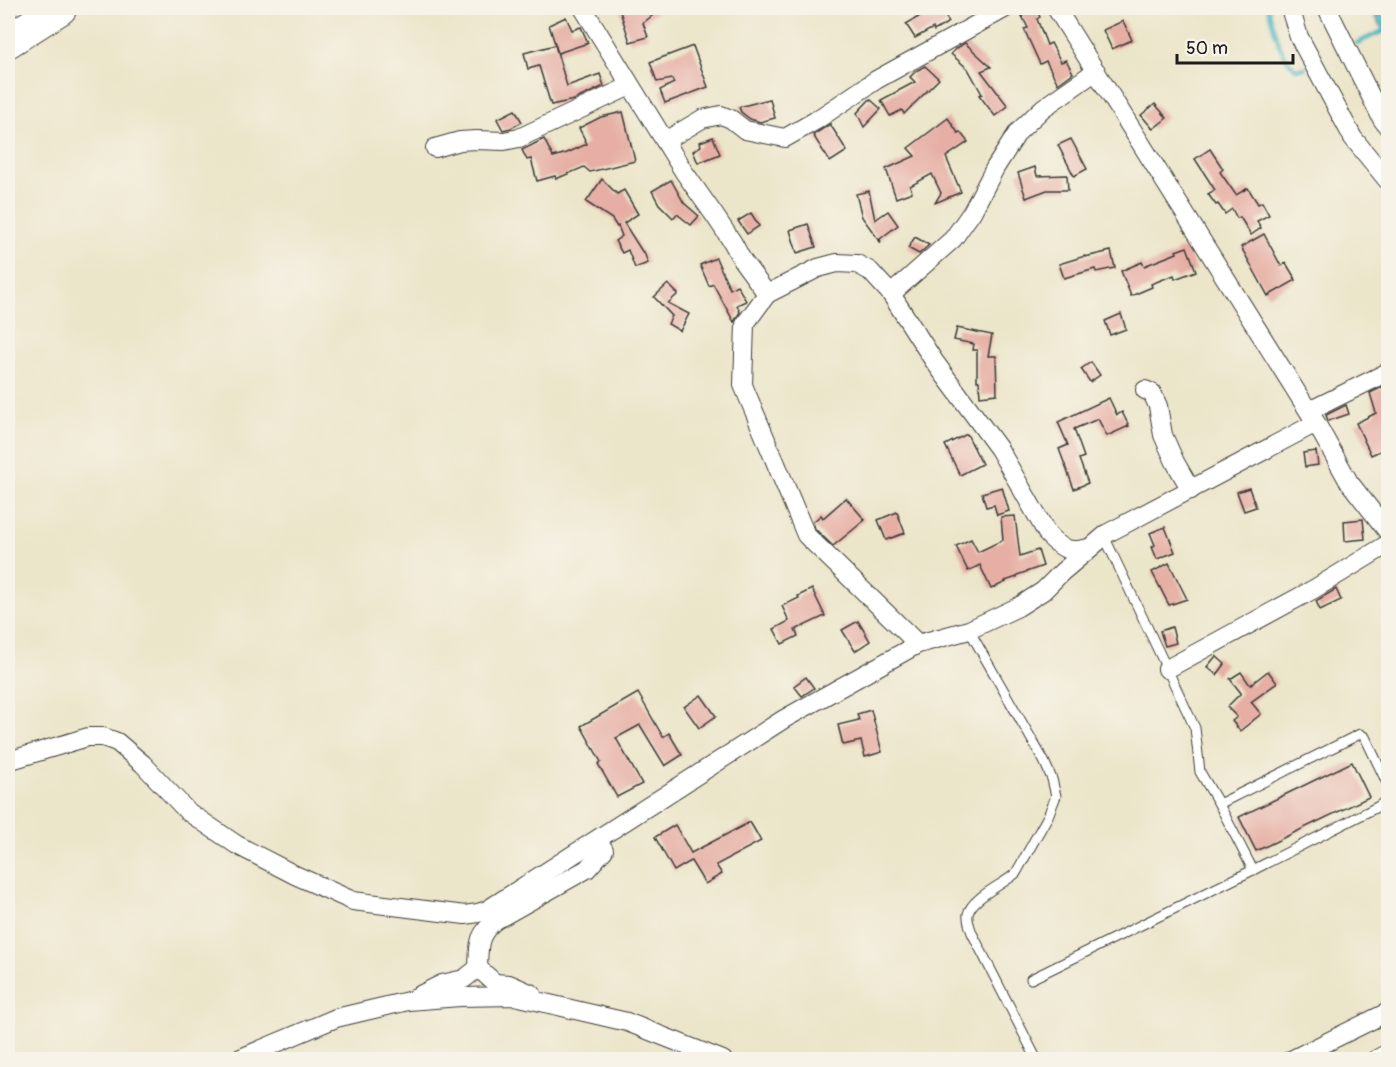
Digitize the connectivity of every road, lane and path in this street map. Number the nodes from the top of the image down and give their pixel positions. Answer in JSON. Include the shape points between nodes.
{"nodes":[{"id":1,"x":60,"y":8,"type":"edge"},
{"id":2,"x":583,"y":8,"type":"edge"},
{"id":3,"x":1006,"y":8,"type":"edge"},
{"id":4,"x":1056,"y":8,"type":"edge"},
{"id":5,"x":1290,"y":8,"type":"edge"},
{"id":6,"x":1327,"y":8,"type":"edge"},
{"id":7,"x":8,"y":41,"type":"edge"},
{"id":8,"x":1096,"y":70,"type":"junction"},
{"id":9,"x":630,"y":86,"type":"junction"},
{"id":10,"x":1389,"y":127,"type":"edge"},
{"id":11,"x":665,"y":141,"type":"junction"},
{"id":12,"x":435,"y":148,"type":"dead end"},
{"id":13,"x":1389,"y":181,"type":"edge"},
{"id":14,"x":767,"y":294,"type":"junction"},
{"id":15,"x":891,"y":294,"type":"junction"},
{"id":16,"x":1389,"y":372,"type":"edge"},
{"id":17,"x":1145,"y":390,"type":"dead end"},
{"id":18,"x":1313,"y":417,"type":"junction"},
{"id":19,"x":1191,"y":490,"type":"junction"},
{"id":20,"x":1389,"y":532,"type":"edge"},
{"id":21,"x":1098,"y":541,"type":"junction"},
{"id":22,"x":1389,"y":544,"type":"edge"},
{"id":23,"x":969,"y":630,"type":"junction"},
{"id":24,"x":918,"y":644,"type":"junction"},
{"id":25,"x":1167,"y":669,"type":"junction"},
{"id":26,"x":8,"y":761,"type":"edge"},
{"id":27,"x":1389,"y":785,"type":"edge"},
{"id":28,"x":1389,"y":798,"type":"edge"},
{"id":29,"x":1218,"y":804,"type":"junction"},
{"id":30,"x":597,"y":840,"type":"junction"},
{"id":31,"x":1253,"y":870,"type":"junction"},
{"id":32,"x":478,"y":968,"type":"junction"},
{"id":33,"x":1032,"y":978,"type":"dead end"},
{"id":34,"x":408,"y":1001,"type":"junction"},
{"id":35,"x":556,"y":1005,"type":"junction"},
{"id":36,"x":1389,"y":1012,"type":"edge"},
{"id":37,"x":1389,"y":1053,"type":"edge"},
{"id":38,"x":236,"y":1059,"type":"edge"},
{"id":39,"x":723,"y":1059,"type":"edge"},
{"id":40,"x":1037,"y":1059,"type":"edge"},
{"id":41,"x":1291,"y":1059,"type":"edge"},
{"id":42,"x":1375,"y":1059,"type":"edge"}],
"edges":[{"from":1,"to":7,"type":"highway"},
{"from":2,"to":9,"type":"street"},
{"from":3,"to":11,"type":"street","via":[[876,80],[785,138],[745,130],[721,115],[702,119]]},
{"from":4,"to":8,"type":"street"},
{"from":5,"to":13,"type":"street","via":[[1299,37],[1353,138]]},
{"from":6,"to":10,"type":"street"},
{"from":8,"to":15,"type":"street","via":[[1043,108],[1018,132],[953,239]]},
{"from":8,"to":18,"type":"street"},
{"from":9,"to":11,"type":"street"},
{"from":9,"to":12,"type":"street","via":[[519,138],[468,140]]},
{"from":11,"to":14,"type":"street"},
{"from":14,"to":15,"type":"street","via":[[818,268],[837,263],[857,264],[870,271]]},
{"from":14,"to":24,"type":"street","via":[[745,324],[743,385],[806,535]]},
{"from":15,"to":21,"type":"street","via":[[934,361],[999,449],[1048,535],[1070,551]]},
{"from":16,"to":18,"type":"street"},
{"from":17,"to":19,"type":"street","via":[[1152,393],[1158,406],[1163,435]]},
{"from":18,"to":19,"type":"street"},
{"from":18,"to":20,"type":"street","via":[[1349,482]]},
{"from":19,"to":21,"type":"street"},
{"from":21,"to":23,"type":"street","via":[[1042,591]]},
{"from":21,"to":25,"type":"lane"},
{"from":22,"to":25,"type":"street"},
{"from":23,"to":24,"type":"street"},
{"from":23,"to":40,"type":"lane","via":[[1044,761],[1056,796],[1016,873],[975,902],[968,912],[972,933]]},
{"from":24,"to":30,"type":"street","via":[[784,719]]},
{"from":25,"to":29,"type":"lane","via":[[1195,728],[1200,772]]},
{"from":26,"to":30,"type":"street","via":[[88,737],[117,742],[187,811],[237,845],[353,901],[465,915],[478,913]]},
{"from":27,"to":29,"type":"lane","via":[[1360,734]]},
{"from":28,"to":31,"type":"lane"},
{"from":29,"to":31,"type":"lane"},
{"from":30,"to":32,"type":"street","via":[[604,850],[587,868],[486,928],[479,940]]},
{"from":31,"to":33,"type":"lane"},
{"from":32,"to":34,"type":"street","via":[[464,979],[442,984]]},
{"from":32,"to":35,"type":"street","via":[[495,982],[509,984]]},
{"from":34,"to":35,"type":"street","via":[[515,996]]},
{"from":34,"to":38,"type":"street","via":[[336,1018]]},
{"from":35,"to":39,"type":"street","via":[[627,1022]]},
{"from":36,"to":41,"type":"street"},
{"from":37,"to":42,"type":"street"}]}
